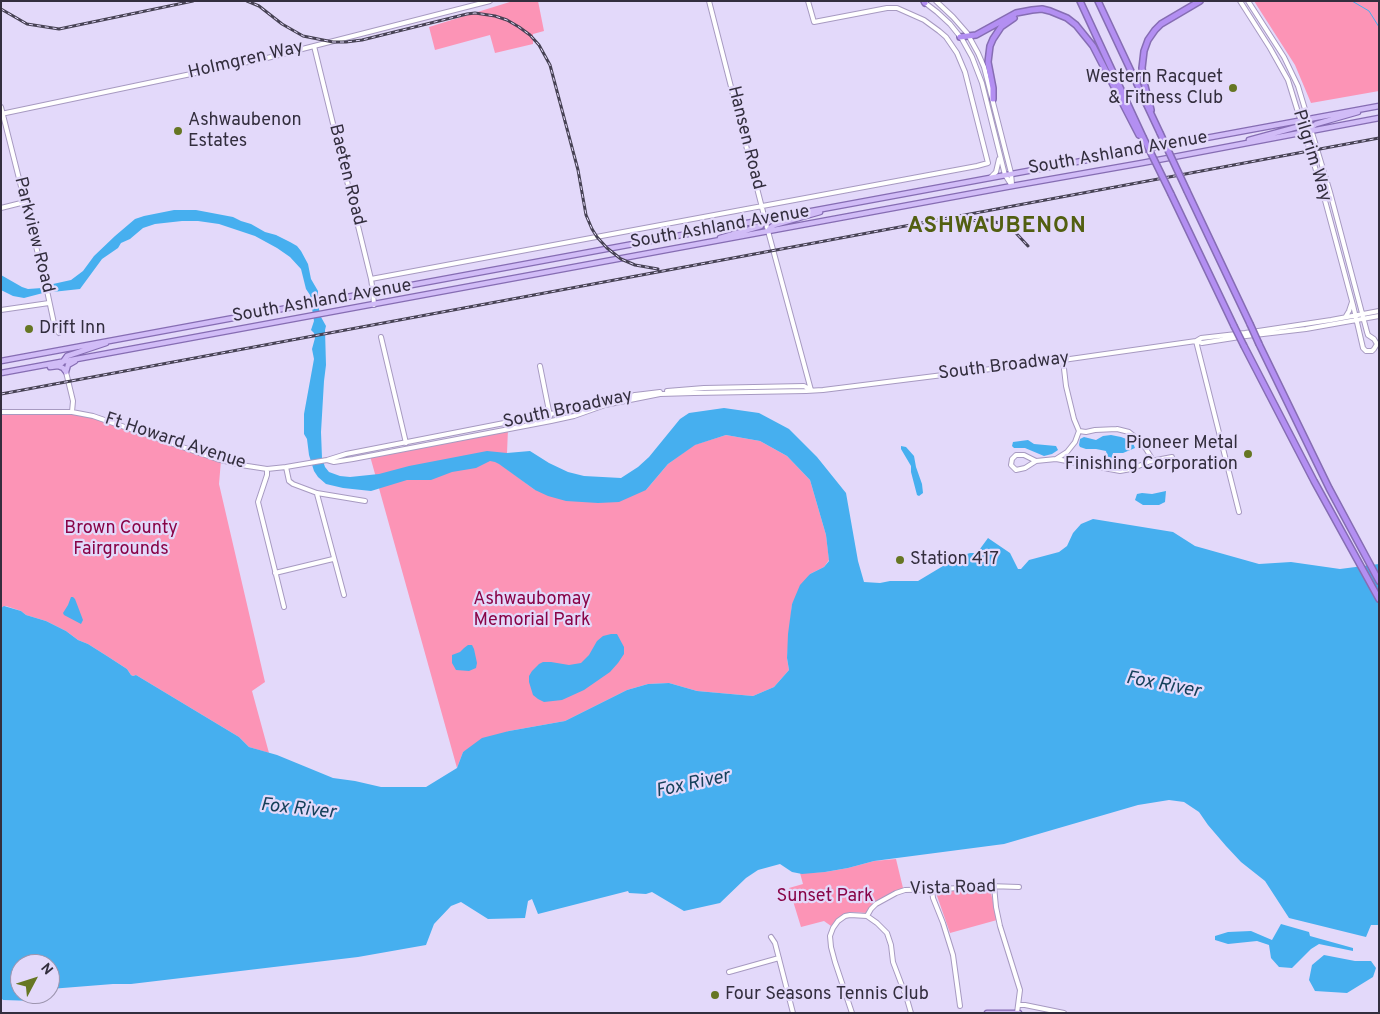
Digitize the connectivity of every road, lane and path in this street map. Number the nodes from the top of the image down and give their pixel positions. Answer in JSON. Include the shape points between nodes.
{"nodes":[{"id":1,"x":490,"y":1,"type":"edge"},
{"id":2,"x":709,"y":1,"type":"edge"},
{"id":3,"x":808,"y":1,"type":"edge"},
{"id":4,"x":936,"y":1,"type":"edge"},
{"id":5,"x":1080,"y":1,"type":"edge"},
{"id":6,"x":1098,"y":1,"type":"edge"},
{"id":7,"x":1200,"y":1,"type":"edge"},
{"id":8,"x":1240,"y":1,"type":"edge"},
{"id":9,"x":1248,"y":1,"type":"edge"},
{"id":10,"x":924,"y":2,"type":"edge"},
{"id":11,"x":1022,"y":12,"type":"junction"},
{"id":12,"x":969,"y":36,"type":"junction"},
{"id":13,"x":960,"y":37,"type":"junction"},
{"id":14,"x":314,"y":46,"type":"junction"},
{"id":15,"x":993,"y":99,"type":"junction"},
{"id":16,"x":1379,"y":106,"type":"edge"},
{"id":17,"x":1,"y":108,"type":"edge"},
{"id":18,"x":1366,"y":108,"type":"junction"},
{"id":19,"x":2,"y":114,"type":"edge"},
{"id":20,"x":1152,"y":118,"type":"junction"},
{"id":21,"x":1379,"y":118,"type":"edge"},
{"id":22,"x":1308,"y":119,"type":"junction"},
{"id":23,"x":1301,"y":122,"type":"junction"},
{"id":24,"x":1311,"y":129,"type":"junction"},
{"id":25,"x":1305,"y":132,"type":"junction"},
{"id":26,"x":1143,"y":137,"type":"junction"},
{"id":27,"x":1242,"y":144,"type":"junction"},
{"id":28,"x":1000,"y":157,"type":"junction"},
{"id":29,"x":1011,"y":173,"type":"junction"},
{"id":30,"x":1005,"y":175,"type":"junction"},
{"id":31,"x":990,"y":178,"type":"junction"},
{"id":32,"x":1012,"y":186,"type":"junction"},
{"id":33,"x":25,"y":202,"type":"junction"},
{"id":34,"x":762,"y":206,"type":"junction"},
{"id":35,"x":835,"y":207,"type":"junction"},
{"id":36,"x":1,"y":208,"type":"edge"},
{"id":37,"x":766,"y":219,"type":"junction"},
{"id":38,"x":768,"y":231,"type":"junction"},
{"id":39,"x":713,"y":242,"type":"junction"},
{"id":40,"x":371,"y":279,"type":"junction"},
{"id":41,"x":373,"y":292,"type":"junction"},
{"id":42,"x":1352,"y":302,"type":"junction"},
{"id":43,"x":49,"y":303,"type":"junction"},
{"id":44,"x":374,"y":305,"type":"junction"},
{"id":45,"x":1,"y":310,"type":"edge"},
{"id":46,"x":1379,"y":310,"type":"edge"},
{"id":47,"x":1362,"y":314,"type":"junction"},
{"id":48,"x":1356,"y":315,"type":"junction"},
{"id":49,"x":1379,"y":316,"type":"edge"},
{"id":50,"x":1345,"y":317,"type":"junction"},
{"id":51,"x":1364,"y":319,"type":"junction"},
{"id":52,"x":1357,"y":320,"type":"junction"},
{"id":53,"x":59,"y":333,"type":"dead end"},
{"id":54,"x":381,"y":337,"type":"dead end"},
{"id":55,"x":109,"y":341,"type":"junction"},
{"id":56,"x":1196,"y":341,"type":"junction"},
{"id":57,"x":99,"y":343,"type":"junction"},
{"id":58,"x":80,"y":358,"type":"junction"},
{"id":59,"x":1,"y":359,"type":"edge"},
{"id":60,"x":1063,"y":360,"type":"junction"},
{"id":61,"x":62,"y":362,"type":"junction"},
{"id":62,"x":540,"y":366,"type":"dead end"},
{"id":63,"x":64,"y":370,"type":"junction"},
{"id":64,"x":1,"y":375,"type":"edge"},
{"id":65,"x":811,"y":390,"type":"junction"},
{"id":66,"x":1,"y":412,"type":"edge"},
{"id":67,"x":72,"y":412,"type":"junction"},
{"id":68,"x":550,"y":414,"type":"junction"},
{"id":69,"x":551,"y":421,"type":"junction"},
{"id":70,"x":1078,"y":431,"type":"junction"},
{"id":71,"x":406,"y":442,"type":"junction"},
{"id":72,"x":408,"y":448,"type":"junction"},
{"id":73,"x":1172,"y":457,"type":"dead end"},
{"id":74,"x":1056,"y":459,"type":"junction"},
{"id":75,"x":327,"y":460,"type":"junction"},
{"id":76,"x":1036,"y":461,"type":"junction"},
{"id":77,"x":1151,"y":461,"type":"junction"},
{"id":78,"x":286,"y":467,"type":"junction"},
{"id":79,"x":267,"y":469,"type":"junction"},
{"id":80,"x":317,"y":493,"type":"junction"},
{"id":81,"x":365,"y":501,"type":"dead end"},
{"id":82,"x":1239,"y":512,"type":"dead end"},
{"id":83,"x":333,"y":559,"type":"junction"},
{"id":84,"x":276,"y":573,"type":"junction"},
{"id":85,"x":1379,"y":581,"type":"edge"},
{"id":86,"x":344,"y":595,"type":"dead end"},
{"id":87,"x":1379,"y":598,"type":"edge"},
{"id":88,"x":284,"y":607,"type":"dead end"},
{"id":89,"x":994,"y":886,"type":"junction"},
{"id":90,"x":1019,"y":887,"type":"dead end"},
{"id":91,"x":932,"y":890,"type":"junction"},
{"id":92,"x":867,"y":916,"type":"junction"},
{"id":93,"x":770,"y":937,"type":"dead end"},
{"id":94,"x":779,"y":958,"type":"junction"},
{"id":95,"x":729,"y":972,"type":"dead end"},
{"id":96,"x":1018,"y":1005,"type":"junction"},
{"id":97,"x":960,"y":1006,"type":"dead end"},
{"id":98,"x":793,"y":1013,"type":"edge"},
{"id":99,"x":852,"y":1013,"type":"edge"},
{"id":100,"x":911,"y":1013,"type":"edge"},
{"id":101,"x":987,"y":1013,"type":"edge"},
{"id":102,"x":1018,"y":1013,"type":"edge"},
{"id":103,"x":1064,"y":1013,"type":"edge"}],
"edges":[{"from":1,"to":14,"type":"street","name":"Holmgren Way"},
{"from":2,"to":34,"type":"street","name":"Hansen Road"},
{"from":3,"to":34,"type":"street","via":[[814,22],[897,8],[939,31],[954,48],[965,72],[988,163]]},
{"from":4,"to":12,"type":"street"},
{"from":5,"to":26,"type":"highway"},
{"from":6,"to":20,"type":"highway"},
{"from":7,"to":20,"type":"highway","via":[[1161,24],[1146,45],[1143,75]]},
{"from":8,"to":23,"type":"street","name":"Pilgrim Way","via":[[1280,64]]},
{"from":9,"to":22,"type":"street","name":"Pilgrim Way","via":[[1290,68]]},
{"from":10,"to":13,"type":"street","via":[[940,14]]},
{"from":11,"to":12,"type":"highway"},
{"from":11,"to":15,"type":"highway","via":[[1001,27],[990,46],[988,62]]},
{"from":11,"to":26,"type":"highway","via":[[1042,9],[1067,18],[1076,25],[1096,50],[1138,135]]},
{"from":12,"to":13,"type":"highway"},
{"from":12,"to":15,"type":"street","via":[[984,67]]},
{"from":13,"to":28,"type":"street","via":[[980,76]]},
{"from":14,"to":19,"type":"street","name":"Holmgren Way"},
{"from":14,"to":40,"type":"street","name":"Baeten Road"},
{"from":15,"to":29,"type":"street"},
{"from":16,"to":18,"type":"main road"},
{"from":17,"to":19,"type":"street","name":"Parkview Road"},
{"from":18,"to":22,"type":"main road"},
{"from":18,"to":24,"type":"main road"},
{"from":19,"to":33,"type":"street","name":"Parkview Road"},
{"from":20,"to":85,"type":"highway","bridge":true,"via":[[1308,446]]},
{"from":21,"to":24,"type":"main road"},
{"from":22,"to":23,"type":"main road"},
{"from":22,"to":24,"type":"street","name":"Pilgrim Way"},
{"from":23,"to":25,"type":"street","name":"Pilgrim Way"},
{"from":23,"to":27,"type":"main road","via":[[1297,127]]},
{"from":23,"to":29,"type":"main road","name":"South Ashland Avenue"},
{"from":24,"to":25,"type":"main road"},
{"from":24,"to":47,"type":"street","name":"Pilgrim Way"},
{"from":25,"to":27,"type":"main road","name":"South Ashland Avenue"},
{"from":25,"to":42,"type":"street","name":"Pilgrim Way"},
{"from":26,"to":87,"type":"highway","bridge":true,"via":[[1244,346]]},
{"from":27,"to":32,"type":"main road","name":"South Ashland Avenue"},
{"from":28,"to":30,"type":"street"},
{"from":28,"to":31,"type":"street","via":[[996,172]]},
{"from":29,"to":30,"type":"main road","name":"South Ashland Avenue"},
{"from":29,"to":32,"type":"street"},
{"from":30,"to":31,"type":"main road","name":"South Ashland Avenue"},
{"from":30,"to":32,"type":"street"},
{"from":31,"to":35,"type":"main road","name":"South Ashland Avenue"},
{"from":32,"to":38,"type":"main road","name":"South Ashland Avenue"},
{"from":33,"to":36,"type":"street"},
{"from":33,"to":43,"type":"street","name":"Parkview Road"},
{"from":34,"to":37,"type":"street","name":"Hansen Road"},
{"from":34,"to":40,"type":"street"},
{"from":35,"to":37,"type":"main road","name":"South Ashland Avenue"},
{"from":35,"to":38,"type":"main road","via":[[774,225]]},
{"from":37,"to":38,"type":"street","name":"Hansen Road"},
{"from":37,"to":39,"type":"main road","via":[[761,226]]},
{"from":37,"to":41,"type":"main road","name":"South Ashland Avenue"},
{"from":38,"to":39,"type":"main road","name":"South Ashland Avenue"},
{"from":38,"to":65,"type":"street","name":"Hansen Road"},
{"from":39,"to":44,"type":"main road","name":"South Ashland Avenue"},
{"from":40,"to":41,"type":"street","name":"Baeten Road"},
{"from":41,"to":44,"type":"street","name":"Baeten Road"},
{"from":41,"to":55,"type":"main road","name":"South Ashland Avenue"},
{"from":42,"to":48,"type":"street","name":"Pilgrim Way"},
{"from":42,"to":50,"type":"street"},
{"from":43,"to":45,"type":"street"},
{"from":43,"to":53,"type":"street","name":"Parkview Road","via":[[54,328]]},
{"from":44,"to":58,"type":"main road","name":"South Ashland Avenue"},
{"from":46,"to":47,"type":"street","name":"South Broadway"},
{"from":47,"to":48,"type":"street","name":"South Broadway"},
{"from":47,"to":51,"type":"street","name":"Pilgrim Way"},
{"from":48,"to":50,"type":"street","name":"South Broadway"},
{"from":48,"to":52,"type":"street","name":"Pilgrim Way"},
{"from":49,"to":51,"type":"street","name":"South Broadway"},
{"from":50,"to":56,"type":"street","name":"South Broadway"},
{"from":51,"to":52,"type":"street","name":"South Broadway"},
{"from":51,"to":52,"type":"street","name":"Pilgrim Way","via":[[1368,335],[1377,344],[1368,352],[1363,348]]},
{"from":52,"to":56,"type":"street","name":"South Broadway","via":[[1202,343]]},
{"from":54,"to":71,"type":"street"},
{"from":55,"to":57,"type":"main road","name":"South Ashland Avenue"},
{"from":55,"to":61,"type":"main road","via":[[67,356]]},
{"from":56,"to":60,"type":"street","name":"South Broadway"},
{"from":56,"to":82,"type":"street"},
{"from":57,"to":59,"type":"main road","name":"South Ashland Avenue"},
{"from":57,"to":59,"type":"main road","via":[[85,342]]},
{"from":58,"to":61,"type":"main road","name":"South Ashland Avenue"},
{"from":58,"to":63,"type":"main road"},
{"from":60,"to":65,"type":"street","name":"South Broadway"},
{"from":60,"to":70,"type":"street"},
{"from":61,"to":63,"type":"main road"},
{"from":61,"to":64,"type":"main road","name":"South Ashland Avenue"},
{"from":62,"to":68,"type":"street"},
{"from":63,"to":64,"type":"main road","via":[[53,366]]},
{"from":63,"to":67,"type":"street","via":[[73,401]]},
{"from":65,"to":68,"type":"street","name":"South Broadway","via":[[804,386],[682,389],[634,395]]},
{"from":65,"to":69,"type":"street","name":"South Broadway","via":[[660,394]]},
{"from":66,"to":67,"type":"street","name":"Ft Howard Avenue"},
{"from":67,"to":79,"type":"street","name":"Ft Howard Avenue","via":[[102,419],[217,459]]},
{"from":68,"to":69,"type":"street"},
{"from":68,"to":71,"type":"street","name":"South Broadway"},
{"from":69,"to":72,"type":"street","name":"South Broadway"},
{"from":70,"to":74,"type":"street","via":[[1075,442]]},
{"from":70,"to":77,"type":"street","via":[[1117,429],[1129,432],[1146,448]]},
{"from":71,"to":72,"type":"street"},
{"from":71,"to":75,"type":"street","name":"South Broadway"},
{"from":72,"to":75,"type":"street","name":"South Broadway","via":[[340,461]]},
{"from":73,"to":77,"type":"street"},
{"from":74,"to":76,"type":"street"},
{"from":74,"to":77,"type":"street","via":[[1120,471]]},
{"from":75,"to":78,"type":"street","name":"South Broadway"},
{"from":76,"to":76,"type":"street","via":[[1016,455],[1011,465],[1016,470]]},
{"from":78,"to":79,"type":"street","name":"Ft Howard Avenue"},
{"from":78,"to":80,"type":"street","via":[[289,481]]},
{"from":79,"to":84,"type":"street","via":[[258,502]]},
{"from":80,"to":81,"type":"street"},
{"from":80,"to":83,"type":"street"},
{"from":83,"to":84,"type":"street"},
{"from":83,"to":86,"type":"street"},
{"from":84,"to":88,"type":"street"},
{"from":89,"to":90,"type":"street","name":"Vista Road"},
{"from":89,"to":91,"type":"street","name":"Vista Road"},
{"from":89,"to":96,"type":"street","via":[[1000,926],[1020,990]]},
{"from":91,"to":92,"type":"street","name":"Vista Road","via":[[896,893],[876,904]]},
{"from":91,"to":97,"type":"street","via":[[953,955]]},
{"from":92,"to":99,"type":"street","via":[[845,916],[835,924],[830,936]]},
{"from":92,"to":100,"type":"street","via":[[886,933]]},
{"from":93,"to":94,"type":"street"},
{"from":94,"to":95,"type":"street"},
{"from":94,"to":98,"type":"street"},
{"from":96,"to":102,"type":"street"},
{"from":96,"to":103,"type":"street"},
{"from":101,"to":102,"type":"main road"}]}
